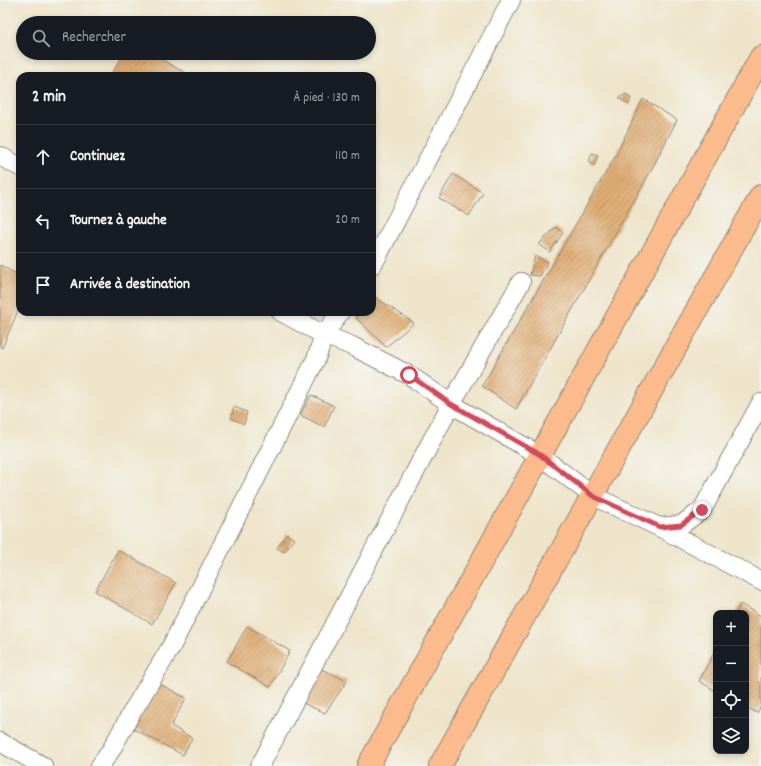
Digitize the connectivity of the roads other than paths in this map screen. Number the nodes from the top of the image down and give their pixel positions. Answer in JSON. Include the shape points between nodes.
{"nodes":[{"id":1,"x":510,"y":0,"type":"edge"},
{"id":2,"x":761,"y":57,"type":"edge"},
{"id":3,"x":0,"y":156,"type":"edge"},
{"id":4,"x":16,"y":165,"type":"edge"},
{"id":5,"x":761,"y":196,"type":"edge"},
{"id":6,"x":376,"y":259,"type":"edge"},
{"id":7,"x":521,"y":282,"type":"dead end"},
{"id":8,"x":288,"y":316,"type":"edge"},
{"id":9,"x":337,"y":316,"type":"edge"},
{"id":10,"x":324,"y":335,"type":"junction"},
{"id":11,"x":761,"y":403,"type":"edge"},
{"id":12,"x":451,"y":404,"type":"junction"},
{"id":13,"x":539,"y":454,"type":"junction"},
{"id":14,"x":593,"y":496,"type":"junction"},
{"id":15,"x":660,"y":527,"type":"junction"},
{"id":16,"x":761,"y":581,"type":"edge"},
{"id":17,"x":0,"y":742,"type":"edge"},
{"id":18,"x":43,"y":766,"type":"edge"},
{"id":19,"x":100,"y":766,"type":"edge"},
{"id":20,"x":260,"y":766,"type":"edge"},
{"id":21,"x":368,"y":766,"type":"edge"},
{"id":22,"x":440,"y":766,"type":"edge"}],
"edges":[{"from":1,"to":6,"type":"street"},
{"from":2,"to":13,"type":"highway"},
{"from":3,"to":4,"type":"street"},
{"from":5,"to":14,"type":"highway"},
{"from":7,"to":12,"type":"street"},
{"from":8,"to":10,"type":"street"},
{"from":9,"to":10,"type":"street"},
{"from":10,"to":12,"type":"street","via":[[409,375]]},
{"from":10,"to":19,"type":"street","via":[[316,359],[171,647]]},
{"from":11,"to":15,"type":"street","via":[[702,510],[681,525]]},
{"from":12,"to":13,"type":"street"},
{"from":12,"to":20,"type":"street"},
{"from":13,"to":14,"type":"street"},
{"from":13,"to":21,"type":"highway"},
{"from":14,"to":15,"type":"street"},
{"from":14,"to":22,"type":"highway"},
{"from":15,"to":16,"type":"street"},
{"from":17,"to":18,"type":"street"}]}
